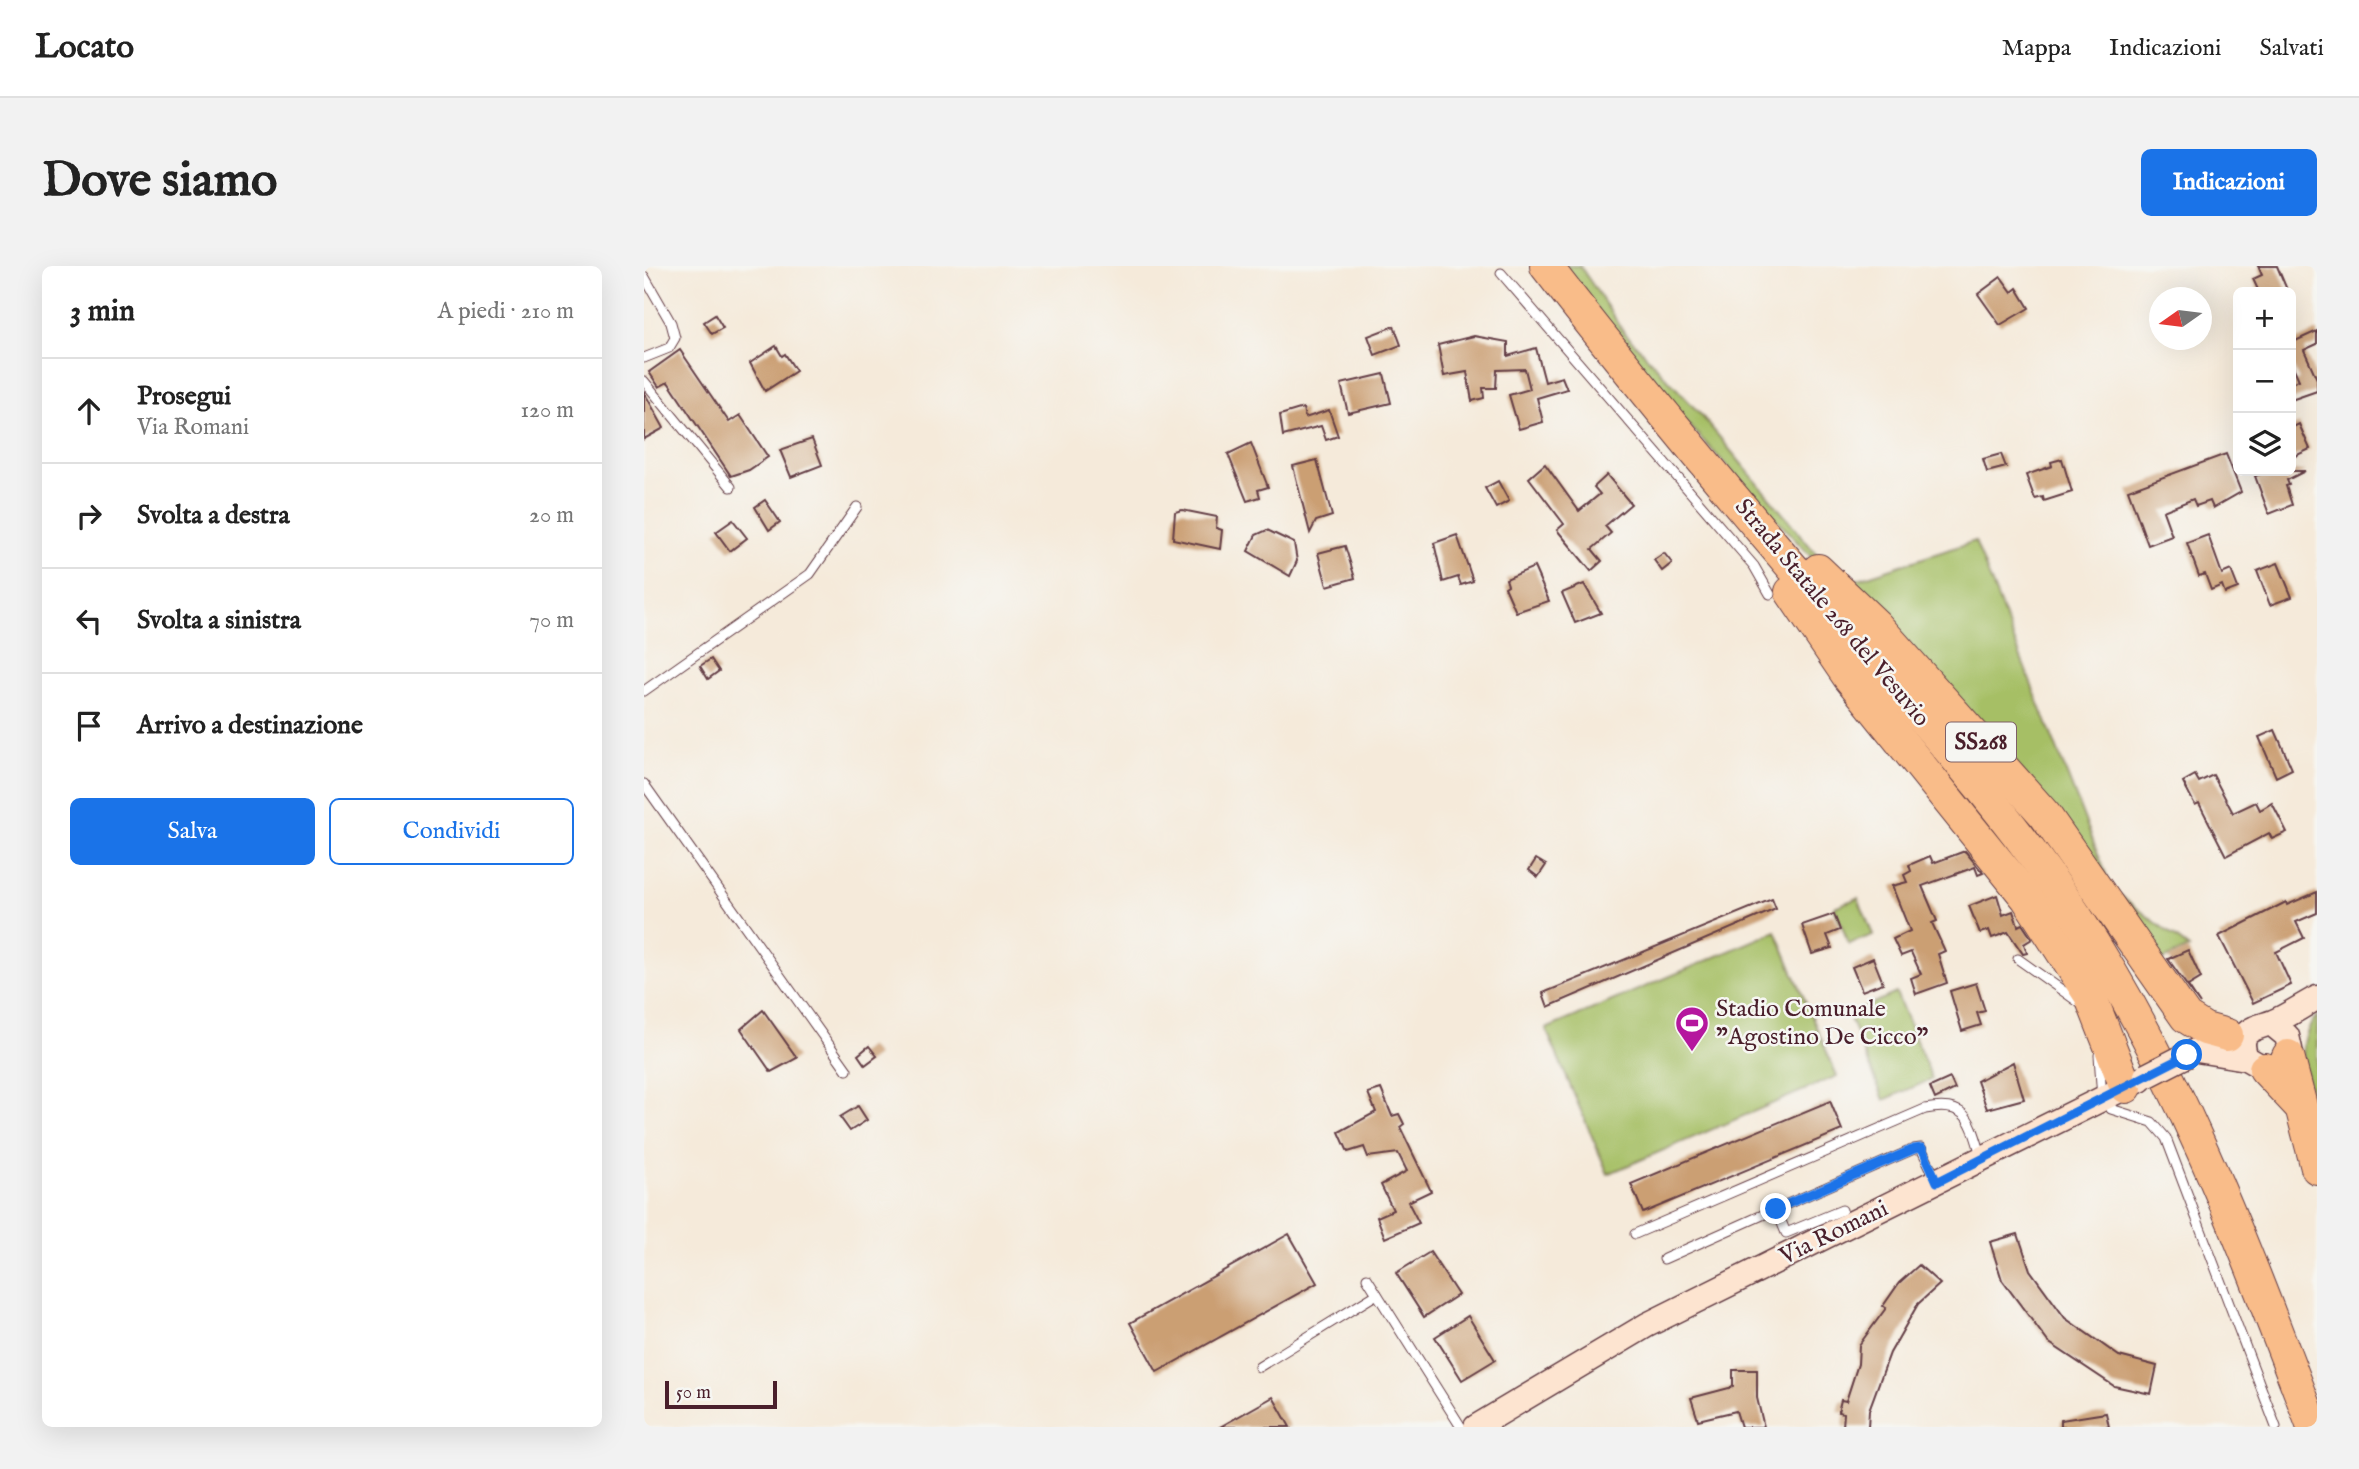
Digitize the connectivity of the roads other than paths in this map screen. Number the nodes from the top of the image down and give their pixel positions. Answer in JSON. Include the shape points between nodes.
{"nodes":[{"id":1,"x":1546,"y":266,"type":"edge"},
{"id":2,"x":1501,"y":273,"type":"dead end"},
{"id":3,"x":644,"y":276,"type":"edge"},
{"id":4,"x":644,"y":358,"type":"edge"},
{"id":5,"x":644,"y":381,"type":"edge"},
{"id":6,"x":1713,"y":473,"type":"junction"},
{"id":7,"x":730,"y":487,"type":"dead end"},
{"id":8,"x":856,"y":507,"type":"dead end"},
{"id":9,"x":1770,"y":594,"type":"dead end"},
{"id":10,"x":644,"y":691,"type":"edge"},
{"id":11,"x":644,"y":784,"type":"edge"},
{"id":12,"x":2018,"y":959,"type":"dead end"},
{"id":13,"x":2317,"y":998,"type":"edge"},
{"id":14,"x":2262,"y":1045,"type":"junction"},
{"id":15,"x":847,"y":1070,"type":"dead end"},
{"id":16,"x":2125,"y":1088,"type":"junction"},
{"id":17,"x":1982,"y":1160,"type":"junction"},
{"id":18,"x":2317,"y":1168,"type":"edge"},
{"id":19,"x":1937,"y":1182,"type":"junction"},
{"id":20,"x":1776,"y":1209,"type":"junction"},
{"id":21,"x":1842,"y":1210,"type":"dead end"},
{"id":22,"x":1635,"y":1234,"type":"dead end"},
{"id":23,"x":1664,"y":1259,"type":"dead end"},
{"id":24,"x":1367,"y":1278,"type":"dead end"},
{"id":25,"x":1377,"y":1294,"type":"junction"},
{"id":26,"x":1259,"y":1367,"type":"dead end"},
{"id":27,"x":1461,"y":1427,"type":"edge"},
{"id":28,"x":1476,"y":1427,"type":"edge"},
{"id":29,"x":2276,"y":1427,"type":"edge"},
{"id":30,"x":2313,"y":1427,"type":"edge"}],
"edges":[{"from":1,"to":6,"type":"highway","name":"Strada Statale 268 del Vesuvio","number":"SS268"},
{"from":2,"to":9,"type":"lane","via":[[1754,566]]},
{"from":3,"to":4,"type":"lane","via":[[675,338],[668,348]]},
{"from":5,"to":7,"type":"lane"},
{"from":6,"to":14,"type":"highway","number":"SS268","via":[[1773,523],[1875,624],[2045,815],[2186,1017],[2204,1029]]},
{"from":6,"to":16,"type":"highway","number":"SS268","via":[[1752,540],[1832,654],[2027,898],[2090,995]]},
{"from":6,"to":30,"type":"highway","name":"Strada Statale 268 del Vesuvio","number":"SS268","via":[[2026,845],[2090,938],[2158,1054],[2203,1146]]},
{"from":8,"to":10,"type":"lane","via":[[810,574]]},
{"from":11,"to":15,"type":"lane"},
{"from":12,"to":16,"type":"lane","via":[[2087,1010],[2098,1049]]},
{"from":13,"to":14,"type":"street","name":"Via Romani"},
{"from":14,"to":16,"type":"street","name":"Via Romani","bridge":true,"via":[[2203,1044]]},
{"from":14,"to":18,"type":"highway","via":[[2298,1104]]},
{"from":16,"to":17,"type":"street","name":"Via Romani"},
{"from":16,"to":29,"type":"lane","via":[[2111,1109],[2152,1122],[2166,1138]]},
{"from":17,"to":19,"type":"street","name":"Via Romani"},
{"from":17,"to":22,"type":"lane","via":[[1969,1120],[1957,1108],[1942,1105]]},
{"from":19,"to":20,"type":"lane","via":[[1922,1148],[1914,1149]]},
{"from":19,"to":28,"type":"street","name":"Via Romani","via":[[1647,1325]]},
{"from":20,"to":21,"type":"lane","via":[[1786,1233]]},
{"from":20,"to":23,"type":"lane"},
{"from":24,"to":25,"type":"lane"},
{"from":25,"to":26,"type":"lane"},
{"from":25,"to":27,"type":"lane"}]}
